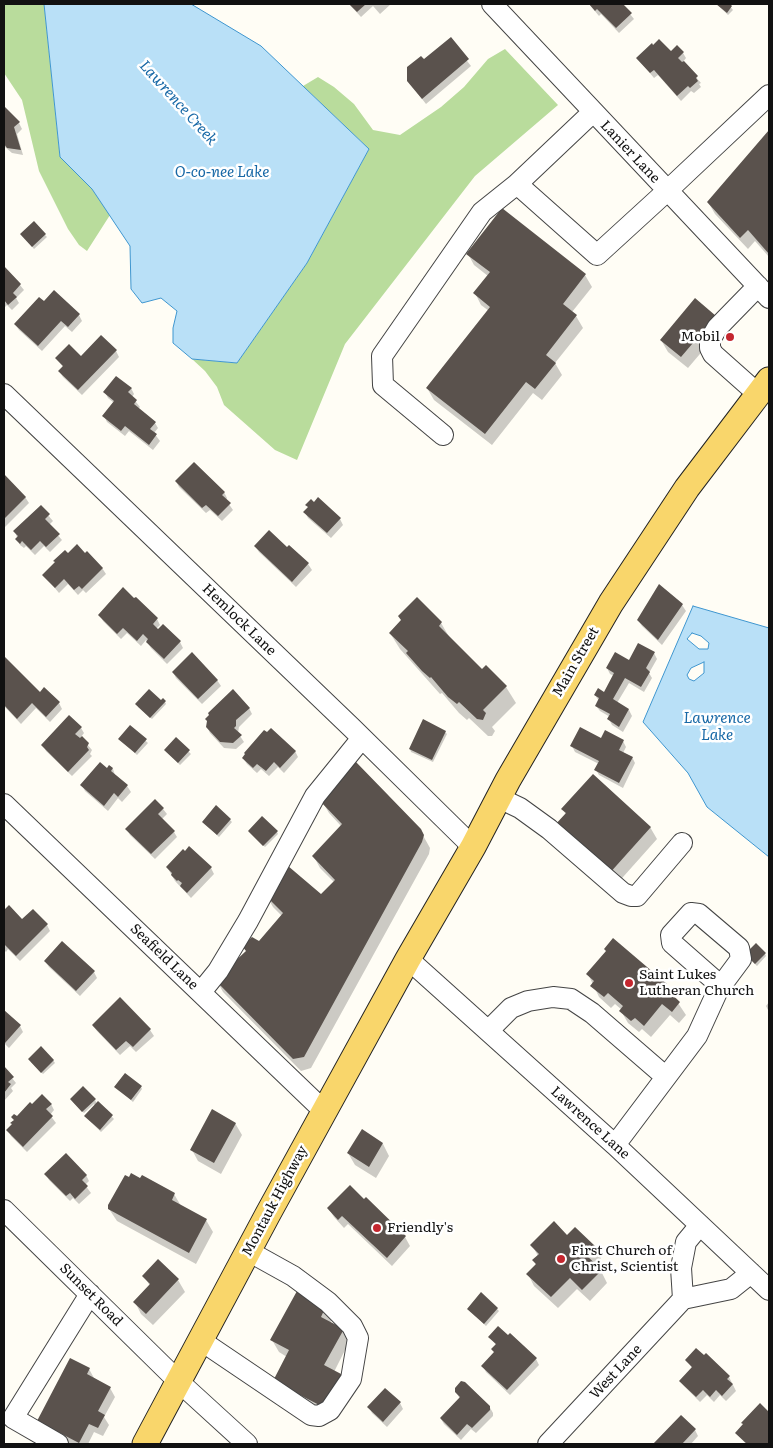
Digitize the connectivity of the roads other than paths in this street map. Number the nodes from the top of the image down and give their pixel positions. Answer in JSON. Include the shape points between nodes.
{"nodes":[{"id":1,"x":492,"y":4,"type":"edge"},
{"id":2,"x":769,"y":95,"type":"edge"},
{"id":3,"x":594,"y":112,"type":"junction"},
{"id":4,"x":516,"y":184,"type":"junction"},
{"id":5,"x":667,"y":191,"type":"junction"},
{"id":6,"x":763,"y":292,"type":"edge"},
{"id":7,"x":764,"y":387,"type":"edge"},
{"id":8,"x":4,"y":394,"type":"edge"},
{"id":9,"x":443,"y":435,"type":"dead end"},
{"id":10,"x":362,"y":738,"type":"junction"},
{"id":11,"x":499,"y":798,"type":"junction"},
{"id":12,"x":4,"y":804,"type":"edge"},
{"id":13,"x":682,"y":843,"type":"dead end"},
{"id":14,"x":473,"y":847,"type":"junction"},
{"id":15,"x":408,"y":959,"type":"junction"},
{"id":16,"x":720,"y":986,"type":"dead end"},
{"id":17,"x":201,"y":992,"type":"junction"},
{"id":18,"x":488,"y":1031,"type":"junction"},
{"id":19,"x":666,"y":1077,"type":"junction"},
{"id":20,"x":324,"y":1111,"type":"junction"},
{"id":21,"x":615,"y":1145,"type":"junction"},
{"id":22,"x":4,"y":1210,"type":"edge"},
{"id":23,"x":700,"y":1225,"type":"junction"},
{"id":24,"x":248,"y":1251,"type":"junction"},
{"id":25,"x":751,"y":1273,"type":"junction"},
{"id":26,"x":769,"y":1290,"type":"edge"},
{"id":27,"x":90,"y":1294,"type":"junction"},
{"id":28,"x":683,"y":1299,"type":"junction"},
{"id":29,"x":200,"y":1340,"type":"junction"},
{"id":30,"x":178,"y":1381,"type":"junction"},
{"id":31,"x":58,"y":1444,"type":"edge"},
{"id":32,"x":145,"y":1444,"type":"edge"},
{"id":33,"x":247,"y":1444,"type":"edge"},
{"id":34,"x":548,"y":1444,"type":"edge"}],
"edges":[{"from":1,"to":3,"type":"street","name":"Lanier Lane"},
{"from":2,"to":5,"type":"street"},
{"from":3,"to":4,"type":"street"},
{"from":3,"to":5,"type":"street","name":"Lanier Lane"},
{"from":4,"to":5,"type":"street","via":[[597,254]]},
{"from":4,"to":9,"type":"street","via":[[482,212],[382,356],[383,385]]},
{"from":5,"to":6,"type":"street","name":"Lanier Lane"},
{"from":6,"to":7,"type":"street","via":[[722,322],[710,340],[710,348],[713,354]]},
{"from":7,"to":11,"type":"main road","name":"Main Street","via":[[686,488],[611,602]]},
{"from":8,"to":10,"type":"street","name":"Hemlock Lane"},
{"from":10,"to":14,"type":"street","name":"Hemlock Lane"},
{"from":10,"to":17,"type":"street","via":[[315,796],[248,921]]},
{"from":11,"to":13,"type":"street","via":[[520,808],[623,893],[631,896],[637,896]]},
{"from":11,"to":14,"type":"main road","name":"Main Street"},
{"from":12,"to":17,"type":"street","name":"Seafield Lane"},
{"from":14,"to":15,"type":"main road","name":"Main Street"},
{"from":15,"to":18,"type":"street","name":"Lawrence Lane"},
{"from":15,"to":20,"type":"main road","name":"Montauk Highway"},
{"from":16,"to":19,"type":"street","via":[[697,1036]]},
{"from":17,"to":20,"type":"street","name":"Seafield Lane"},
{"from":18,"to":19,"type":"street","via":[[519,1004],[553,997],[571,998]]},
{"from":18,"to":21,"type":"street","name":"Lawrence Lane"},
{"from":19,"to":21,"type":"street"},
{"from":20,"to":24,"type":"main road","name":"Montauk Highway"},
{"from":21,"to":23,"type":"street","name":"Lawrence Lane"},
{"from":22,"to":27,"type":"street","name":"Sunset Road"},
{"from":23,"to":25,"type":"street","name":"Lawrence Lane"},
{"from":23,"to":28,"type":"street","via":[[686,1242],[681,1268]]},
{"from":24,"to":29,"type":"main road","name":"Montauk Highway"},
{"from":24,"to":29,"type":"street","via":[[293,1276],[328,1302],[352,1326],[358,1338],[352,1379],[330,1410],[319,1416],[311,1415]]},
{"from":25,"to":26,"type":"street","name":"Lawrence Lane"},
{"from":25,"to":28,"type":"street","via":[[732,1288]]},
{"from":27,"to":30,"type":"street","name":"Sunset Road"},
{"from":27,"to":31,"type":"street","via":[[13,1418]]},
{"from":28,"to":34,"type":"street","name":"West Lane"},
{"from":29,"to":30,"type":"main road","name":"Montauk Highway"},
{"from":30,"to":32,"type":"main road","name":"Montauk Highway"},
{"from":30,"to":33,"type":"street","name":"Sunset Road"}]}
